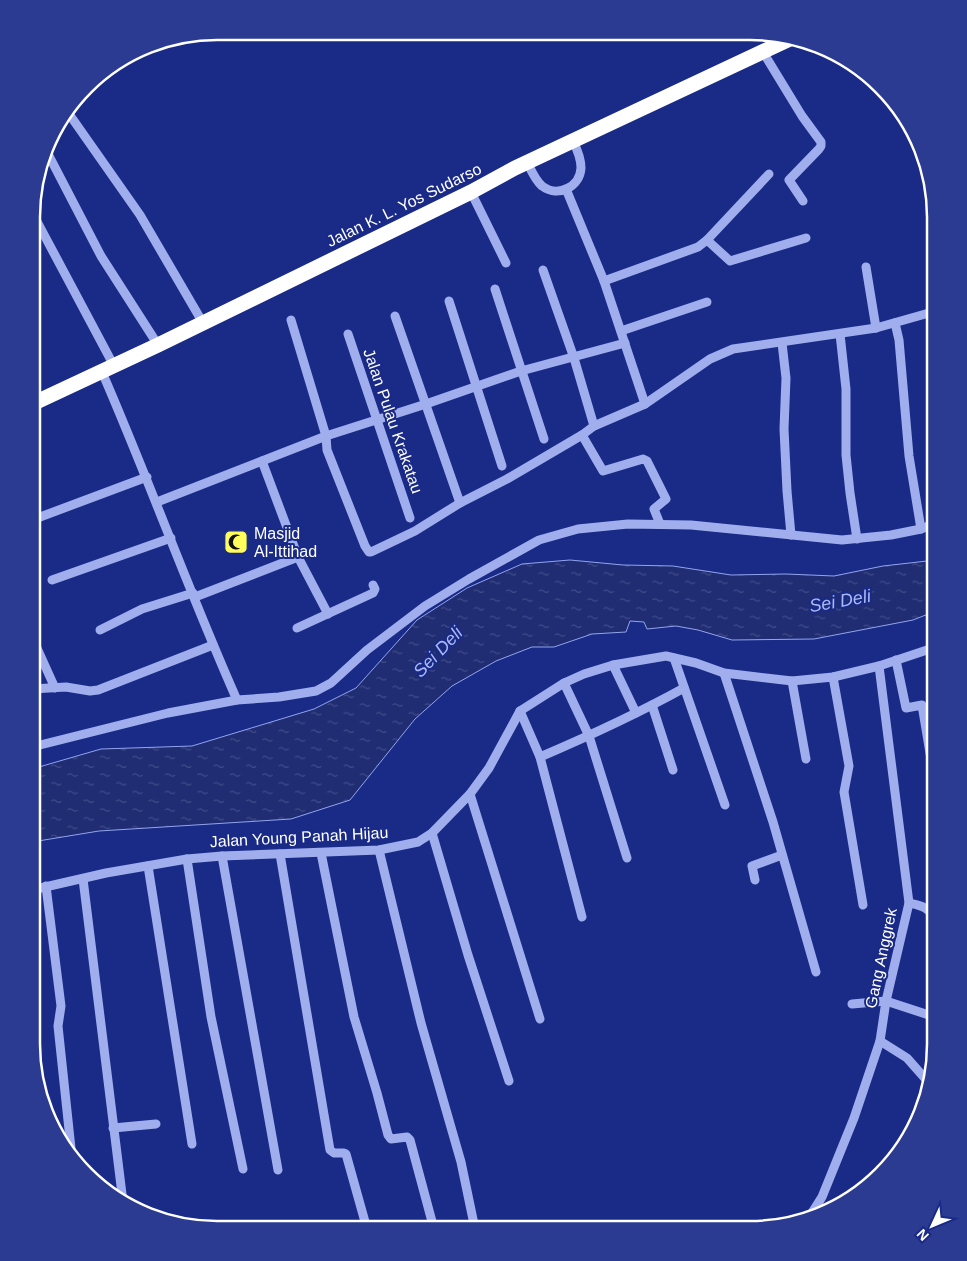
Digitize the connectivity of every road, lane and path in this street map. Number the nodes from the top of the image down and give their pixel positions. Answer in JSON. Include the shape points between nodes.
{"nodes":[{"id":1,"x":782,"y":43,"type":"edge"},
{"id":2,"x":763,"y":52,"type":"junction"},
{"id":3,"x":71,"y":117,"type":"edge"},
{"id":4,"x":573,"y":141,"type":"junction"},
{"id":5,"x":50,"y":158,"type":"edge"},
{"id":6,"x":527,"y":162,"type":"junction"},
{"id":7,"x":769,"y":174,"type":"dead end"},
{"id":8,"x":566,"y":189,"type":"junction"},
{"id":9,"x":471,"y":192,"type":"junction"},
{"id":10,"x":803,"y":201,"type":"dead end"},
{"id":11,"x":40,"y":228,"type":"edge"},
{"id":12,"x":806,"y":238,"type":"dead end"},
{"id":13,"x":706,"y":240,"type":"junction"},
{"id":14,"x":506,"y":263,"type":"dead end"},
{"id":15,"x":866,"y":267,"type":"dead end"},
{"id":16,"x":543,"y":270,"type":"dead end"},
{"id":17,"x":604,"y":281,"type":"junction"},
{"id":18,"x":495,"y":289,"type":"dead end"},
{"id":19,"x":449,"y":301,"type":"dead end"},
{"id":20,"x":707,"y":302,"type":"dead end"},
{"id":21,"x":927,"y":313,"type":"edge"},
{"id":22,"x":395,"y":316,"type":"dead end"},
{"id":23,"x":291,"y":320,"type":"dead end"},
{"id":24,"x":203,"y":323,"type":"junction"},
{"id":25,"x":895,"y":323,"type":"junction"},
{"id":26,"x":876,"y":328,"type":"junction"},
{"id":27,"x":621,"y":331,"type":"junction"},
{"id":28,"x":348,"y":334,"type":"dead end"},
{"id":29,"x":840,"y":334,"type":"junction"},
{"id":30,"x":625,"y":343,"type":"junction"},
{"id":31,"x":782,"y":343,"type":"junction"},
{"id":32,"x":158,"y":345,"type":"junction"},
{"id":33,"x":574,"y":358,"type":"junction"},
{"id":34,"x":108,"y":369,"type":"junction"},
{"id":35,"x":521,"y":371,"type":"junction"},
{"id":36,"x":477,"y":387,"type":"junction"},
{"id":37,"x":40,"y":400,"type":"edge"},
{"id":38,"x":426,"y":404,"type":"junction"},
{"id":39,"x":645,"y":404,"type":"junction"},
{"id":40,"x":378,"y":419,"type":"junction"},
{"id":41,"x":594,"y":426,"type":"junction"},
{"id":42,"x":582,"y":435,"type":"junction"},
{"id":43,"x":326,"y":436,"type":"junction"},
{"id":44,"x":544,"y":439,"type":"dead end"},
{"id":45,"x":262,"y":461,"type":"junction"},
{"id":46,"x":502,"y":466,"type":"dead end"},
{"id":47,"x":147,"y":477,"type":"junction"},
{"id":48,"x":157,"y":502,"type":"junction"},
{"id":49,"x":460,"y":503,"type":"junction"},
{"id":50,"x":40,"y":517,"type":"edge"},
{"id":51,"x":410,"y":518,"type":"dead end"},
{"id":52,"x":660,"y":524,"type":"junction"},
{"id":53,"x":927,"y":527,"type":"edge"},
{"id":54,"x":921,"y":529,"type":"junction"},
{"id":55,"x":791,"y":535,"type":"junction"},
{"id":56,"x":171,"y":538,"type":"junction"},
{"id":57,"x":857,"y":539,"type":"junction"},
{"id":58,"x":298,"y":557,"type":"junction"},
{"id":59,"x":52,"y":580,"type":"dead end"},
{"id":60,"x":374,"y":585,"type":"dead end"},
{"id":61,"x":194,"y":595,"type":"junction"},
{"id":62,"x":328,"y":614,"type":"junction"},
{"id":63,"x":297,"y":628,"type":"dead end"},
{"id":64,"x":100,"y":630,"type":"dead end"},
{"id":65,"x":213,"y":645,"type":"junction"},
{"id":66,"x":927,"y":650,"type":"edge"},
{"id":67,"x":40,"y":654,"type":"edge"},
{"id":68,"x":674,"y":658,"type":"junction"},
{"id":69,"x":896,"y":660,"type":"junction"},
{"id":70,"x":613,"y":665,"type":"junction"},
{"id":71,"x":879,"y":666,"type":"junction"},
{"id":72,"x":724,"y":673,"type":"junction"},
{"id":73,"x":833,"y":677,"type":"junction"},
{"id":74,"x":792,"y":681,"type":"junction"},
{"id":75,"x":564,"y":683,"type":"junction"},
{"id":76,"x":55,"y":688,"type":"junction"},
{"id":77,"x":684,"y":688,"type":"junction"},
{"id":78,"x":40,"y":689,"type":"edge"},
{"id":79,"x":237,"y":700,"type":"junction"},
{"id":80,"x":652,"y":705,"type":"junction"},
{"id":81,"x":520,"y":710,"type":"junction"},
{"id":82,"x":636,"y":713,"type":"junction"},
{"id":83,"x":927,"y":735,"type":"edge"},
{"id":84,"x":590,"y":736,"type":"junction"},
{"id":85,"x":40,"y":745,"type":"edge"},
{"id":86,"x":540,"y":756,"type":"junction"},
{"id":87,"x":806,"y":759,"type":"dead end"},
{"id":88,"x":673,"y":770,"type":"dead end"},
{"id":89,"x":470,"y":794,"type":"junction"},
{"id":90,"x":725,"y":805,"type":"dead end"},
{"id":91,"x":432,"y":833,"type":"junction"},
{"id":92,"x":379,"y":850,"type":"junction"},
{"id":93,"x":321,"y":853,"type":"junction"},
{"id":94,"x":280,"y":854,"type":"junction"},
{"id":95,"x":782,"y":855,"type":"junction"},
{"id":96,"x":222,"y":856,"type":"junction"},
{"id":97,"x":627,"y":858,"type":"dead end"},
{"id":98,"x":187,"y":859,"type":"junction"},
{"id":99,"x":148,"y":866,"type":"junction"},
{"id":100,"x":83,"y":878,"type":"junction"},
{"id":101,"x":755,"y":880,"type":"dead end"},
{"id":102,"x":46,"y":886,"type":"junction"},
{"id":103,"x":40,"y":888,"type":"edge"},
{"id":104,"x":909,"y":903,"type":"junction"},
{"id":105,"x":863,"y":905,"type":"dead end"},
{"id":106,"x":927,"y":908,"type":"edge"},
{"id":107,"x":582,"y":917,"type":"dead end"},
{"id":108,"x":816,"y":972,"type":"dead end"},
{"id":109,"x":886,"y":1001,"type":"junction"},
{"id":110,"x":852,"y":1004,"type":"dead end"},
{"id":111,"x":927,"y":1014,"type":"edge"},
{"id":112,"x":540,"y":1019,"type":"dead end"},
{"id":113,"x":880,"y":1041,"type":"junction"},
{"id":114,"x":924,"y":1077,"type":"edge"},
{"id":115,"x":509,"y":1081,"type":"dead end"},
{"id":116,"x":156,"y":1124,"type":"dead end"},
{"id":117,"x":113,"y":1128,"type":"junction"},
{"id":118,"x":70,"y":1143,"type":"edge"},
{"id":119,"x":192,"y":1144,"type":"dead end"},
{"id":120,"x":243,"y":1169,"type":"dead end"},
{"id":121,"x":278,"y":1170,"type":"dead end"},
{"id":122,"x":121,"y":1192,"type":"edge"},
{"id":123,"x":815,"y":1208,"type":"edge"},
{"id":124,"x":365,"y":1221,"type":"edge"},
{"id":125,"x":432,"y":1221,"type":"edge"},
{"id":126,"x":473,"y":1221,"type":"edge"}],
"edges":[{"from":1,"to":2,"type":"highway","name":"Jalan K. L. Yos Sudarso"},
{"from":2,"to":4,"type":"highway","name":"Jalan K. L. Yos Sudarso"},
{"from":2,"to":10,"type":"street","via":[[821,142],[819,149],[789,180]]},
{"from":3,"to":24,"type":"street","via":[[140,215]]},
{"from":4,"to":6,"type":"highway","name":"Jalan K. L. Yos Sudarso"},
{"from":4,"to":8,"type":"street","via":[[581,167],[579,177]]},
{"from":5,"to":32,"type":"street","via":[[101,256]]},
{"from":6,"to":8,"type":"street","via":[[543,186],[553,191]]},
{"from":6,"to":9,"type":"highway","name":"Jalan K. L. Yos Sudarso"},
{"from":7,"to":13,"type":"street"},
{"from":8,"to":17,"type":"street"},
{"from":9,"to":14,"type":"street"},
{"from":9,"to":24,"type":"highway","name":"Jalan K. L. Yos Sudarso"},
{"from":11,"to":34,"type":"street"},
{"from":12,"to":13,"type":"street","via":[[730,261]]},
{"from":13,"to":17,"type":"street","via":[[698,247]]},
{"from":15,"to":26,"type":"street"},
{"from":16,"to":33,"type":"street"},
{"from":17,"to":27,"type":"street"},
{"from":18,"to":35,"type":"street"},
{"from":19,"to":36,"type":"street"},
{"from":20,"to":27,"type":"street"},
{"from":21,"to":25,"type":"street"},
{"from":22,"to":38,"type":"street"},
{"from":23,"to":43,"type":"street"},
{"from":24,"to":32,"type":"highway","name":"Jalan K. L. Yos Sudarso"},
{"from":25,"to":26,"type":"street"},
{"from":25,"to":54,"type":"street","via":[[909,456]]},
{"from":26,"to":29,"type":"street"},
{"from":27,"to":30,"type":"street"},
{"from":28,"to":40,"type":"street","name":"Jalan Pulau Krakatau"},
{"from":29,"to":31,"type":"street"},
{"from":29,"to":57,"type":"street","via":[[846,388],[846,455]]},
{"from":30,"to":33,"type":"street"},
{"from":30,"to":39,"type":"street"},
{"from":31,"to":39,"type":"street","via":[[721,353]]},
{"from":31,"to":55,"type":"street"},
{"from":32,"to":34,"type":"highway","name":"Jalan K. L. Yos Sudarso"},
{"from":33,"to":35,"type":"street"},
{"from":33,"to":41,"type":"street"},
{"from":34,"to":37,"type":"highway","name":"Jalan K. L. Yos Sudarso"},
{"from":34,"to":47,"type":"street"},
{"from":35,"to":36,"type":"street"},
{"from":35,"to":44,"type":"street"},
{"from":36,"to":38,"type":"street"},
{"from":36,"to":46,"type":"street"},
{"from":38,"to":40,"type":"street"},
{"from":38,"to":49,"type":"street"},
{"from":39,"to":41,"type":"street"},
{"from":40,"to":43,"type":"street"},
{"from":40,"to":51,"type":"street","name":"Jalan Pulau Krakatau"},
{"from":41,"to":42,"type":"street"},
{"from":42,"to":49,"type":"street"},
{"from":42,"to":52,"type":"street","via":[[603,471],[644,458],[647,461],[666,499],[654,509]]},
{"from":43,"to":45,"type":"street"},
{"from":43,"to":49,"type":"street","via":[[327,450],[369,552],[382,548]]},
{"from":45,"to":48,"type":"street"},
{"from":45,"to":58,"type":"street"},
{"from":47,"to":48,"type":"street"},
{"from":47,"to":50,"type":"street"},
{"from":48,"to":56,"type":"street"},
{"from":52,"to":55,"type":"street"},
{"from":52,"to":79,"type":"street","via":[[578,528],[538,540],[425,606],[367,650],[332,683],[316,691]]},
{"from":53,"to":54,"type":"street"},
{"from":54,"to":57,"type":"street"},
{"from":55,"to":57,"type":"street"},
{"from":56,"to":59,"type":"street"},
{"from":56,"to":61,"type":"street"},
{"from":58,"to":61,"type":"street"},
{"from":58,"to":62,"type":"street"},
{"from":60,"to":62,"type":"street","via":[[373,593]]},
{"from":61,"to":64,"type":"street","via":[[142,609]]},
{"from":61,"to":65,"type":"street"},
{"from":62,"to":63,"type":"street"},
{"from":65,"to":76,"type":"street","via":[[98,690]]},
{"from":65,"to":79,"type":"street"},
{"from":66,"to":69,"type":"street"},
{"from":67,"to":76,"type":"street"},
{"from":68,"to":70,"type":"street","via":[[666,656]]},
{"from":68,"to":72,"type":"street"},
{"from":68,"to":77,"type":"street"},
{"from":69,"to":71,"type":"street"},
{"from":69,"to":83,"type":"street","via":[[906,708],[922,705]]},
{"from":70,"to":75,"type":"street"},
{"from":70,"to":82,"type":"street"},
{"from":71,"to":73,"type":"street"},
{"from":71,"to":104,"type":"street","name":"Gang Anggrek"},
{"from":72,"to":74,"type":"street"},
{"from":72,"to":95,"type":"street"},
{"from":73,"to":74,"type":"street"},
{"from":73,"to":105,"type":"street","via":[[848,766],[844,792]]},
{"from":74,"to":87,"type":"street"},
{"from":75,"to":81,"type":"street"},
{"from":75,"to":84,"type":"street"},
{"from":76,"to":78,"type":"street"},
{"from":77,"to":80,"type":"street"},
{"from":77,"to":90,"type":"street"},
{"from":79,"to":85,"type":"street"},
{"from":80,"to":82,"type":"street"},
{"from":80,"to":88,"type":"street"},
{"from":81,"to":86,"type":"street"},
{"from":81,"to":89,"type":"street","name":"Jalan Young Panah Hijau","via":[[489,768]]},
{"from":82,"to":84,"type":"street"},
{"from":84,"to":86,"type":"street"},
{"from":84,"to":97,"type":"street"},
{"from":86,"to":107,"type":"street"},
{"from":89,"to":91,"type":"street","name":"Jalan Young Panah Hijau"},
{"from":89,"to":112,"type":"street"},
{"from":91,"to":92,"type":"street","name":"Jalan Young Panah Hijau","via":[[418,842]]},
{"from":91,"to":115,"type":"street"},
{"from":92,"to":93,"type":"street","name":"Jalan Young Panah Hijau"},
{"from":92,"to":126,"type":"street","via":[[421,1023],[461,1162]]},
{"from":93,"to":94,"type":"street","name":"Jalan Young Panah Hijau"},
{"from":93,"to":125,"type":"street","via":[[354,1017],[388,1136],[410,1140]]},
{"from":94,"to":96,"type":"street","name":"Jalan Young Panah Hijau"},
{"from":94,"to":124,"type":"street","via":[[330,1150],[346,1154]]},
{"from":95,"to":101,"type":"street","via":[[752,866]]},
{"from":95,"to":108,"type":"street"},
{"from":96,"to":98,"type":"street","name":"Jalan Young Panah Hijau"},
{"from":96,"to":121,"type":"street"},
{"from":98,"to":99,"type":"street","name":"Jalan Young Panah Hijau"},
{"from":98,"to":120,"type":"street","via":[[211,1017]]},
{"from":99,"to":100,"type":"street","name":"Jalan Young Panah Hijau"},
{"from":99,"to":119,"type":"street"},
{"from":100,"to":102,"type":"street","name":"Jalan Young Panah Hijau"},
{"from":100,"to":117,"type":"street"},
{"from":102,"to":103,"type":"street","name":"Jalan Young Panah Hijau"},
{"from":102,"to":118,"type":"street","via":[[61,1006],[58,1026]]},
{"from":104,"to":106,"type":"street"},
{"from":104,"to":109,"type":"street","name":"Gang Anggrek"},
{"from":109,"to":110,"type":"street"},
{"from":109,"to":111,"type":"street"},
{"from":109,"to":113,"type":"street","name":"Gang Anggrek"},
{"from":113,"to":114,"type":"street","via":[[907,1058]]},
{"from":113,"to":123,"type":"street","name":"Gang Anggrek","via":[[854,1118]]},
{"from":116,"to":117,"type":"street"},
{"from":117,"to":122,"type":"street"}]}
